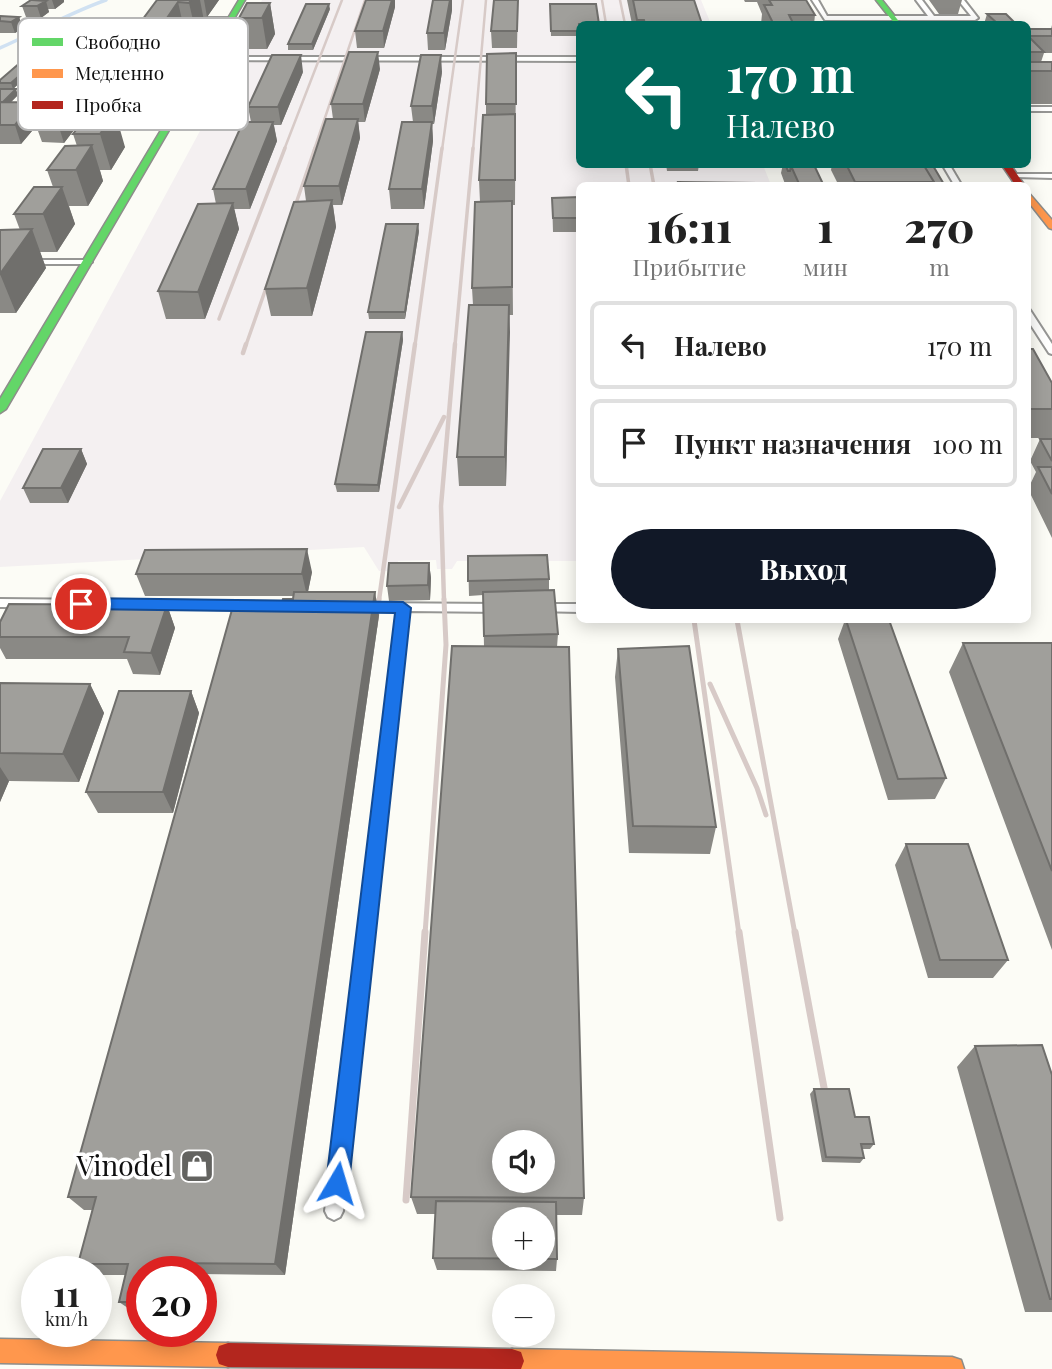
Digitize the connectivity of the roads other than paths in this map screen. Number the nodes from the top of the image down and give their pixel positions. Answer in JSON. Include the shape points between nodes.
{"nodes":[{"id":1,"x":242,"y":0,"type":"edge"},
{"id":2,"x":815,"y":0,"type":"edge"},
{"id":3,"x":879,"y":0,"type":"edge"},
{"id":4,"x":919,"y":0,"type":"edge"},
{"id":5,"x":961,"y":0,"type":"edge"},
{"id":6,"x":231,"y":18,"type":"edge"},
{"id":7,"x":932,"y":18,"type":"junction"},
{"id":8,"x":895,"y":21,"type":"edge"},
{"id":9,"x":248,"y":59,"type":"edge"},
{"id":10,"x":576,"y":59,"type":"edge"},
{"id":11,"x":1031,"y":109,"type":"edge"},
{"id":12,"x":1052,"y":109,"type":"edge"},
{"id":13,"x":165,"y":130,"type":"edge"},
{"id":14,"x":1013,"y":175,"type":"edge"},
{"id":15,"x":1052,"y":176,"type":"edge"},
{"id":16,"x":1031,"y":199,"type":"edge"},
{"id":17,"x":1052,"y":226,"type":"edge"},
{"id":18,"x":21,"y":262,"type":"edge"},
{"id":19,"x":88,"y":262,"type":"junction"},
{"id":20,"x":1031,"y":318,"type":"edge"},
{"id":21,"x":1052,"y":351,"type":"edge"},
{"id":22,"x":0,"y":409,"type":"edge"},
{"id":23,"x":0,"y":603,"type":"edge"},
{"id":24,"x":308,"y":606,"type":"edge"},
{"id":25,"x":350,"y":607,"type":"edge"},
{"id":26,"x":403,"y":608,"type":"junction"},
{"id":27,"x":513,"y":608,"type":"edge"},
{"id":28,"x":526,"y":608,"type":"edge"},
{"id":29,"x":576,"y":608,"type":"edge"},
{"id":30,"x":334,"y":1210,"type":"dead end"},
{"id":31,"x":0,"y":1351,"type":"edge"},
{"id":32,"x":952,"y":1369,"type":"edge"}],
"edges":[{"from":1,"to":6,"type":"street"},
{"from":2,"to":8,"type":"lane","via":[[825,18]]},
{"from":3,"to":8,"type":"street"},
{"from":4,"to":7,"type":"lane"},
{"from":5,"to":7,"type":"lane","via":[[975,18]]},
{"from":7,"to":8,"type":"lane"},
{"from":9,"to":10,"type":"lane"},
{"from":11,"to":12,"type":"lane"},
{"from":13,"to":19,"type":"street"},
{"from":14,"to":15,"type":"lane"},
{"from":16,"to":17,"type":"street"},
{"from":18,"to":19,"type":"lane"},
{"from":19,"to":22,"type":"street"},
{"from":20,"to":21,"type":"lane"},
{"from":23,"to":24,"type":"lane"},
{"from":25,"to":26,"type":"lane"},
{"from":26,"to":27,"type":"lane"},
{"from":26,"to":30,"type":"lane"},
{"from":28,"to":29,"type":"lane"},
{"from":31,"to":32,"type":"street"}]}
